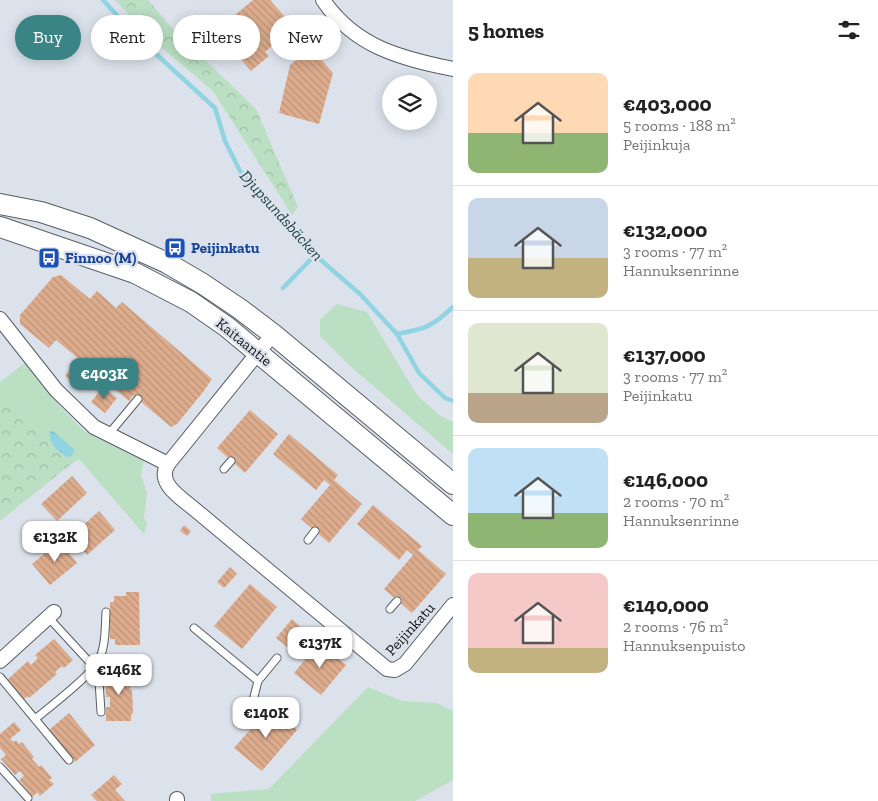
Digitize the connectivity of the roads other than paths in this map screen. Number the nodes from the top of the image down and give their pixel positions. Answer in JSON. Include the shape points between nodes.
{"nodes":[{"id":1,"x":323,"y":0,"type":"edge"},
{"id":2,"x":453,"y":69,"type":"edge"},
{"id":3,"x":0,"y":204,"type":"edge"},
{"id":4,"x":0,"y":227,"type":"edge"},
{"id":5,"x":0,"y":319,"type":"edge"},
{"id":6,"x":273,"y":334,"type":"junction"},
{"id":7,"x":258,"y":352,"type":"junction"},
{"id":8,"x":138,"y":399,"type":"dead end"},
{"id":9,"x":108,"y":435,"type":"junction"},
{"id":10,"x":231,"y":460,"type":"dead end"},
{"id":11,"x":168,"y":464,"type":"junction"},
{"id":12,"x":224,"y":469,"type":"dead end"},
{"id":13,"x":453,"y":484,"type":"edge"},
{"id":14,"x":453,"y":516,"type":"edge"},
{"id":15,"x":315,"y":531,"type":"dead end"},
{"id":16,"x":308,"y":540,"type":"dead end"},
{"id":17,"x":397,"y":601,"type":"dead end"},
{"id":18,"x":453,"y":605,"type":"edge"},
{"id":19,"x":390,"y":609,"type":"dead end"},
{"id":20,"x":106,"y":612,"type":"dead end"},
{"id":21,"x":51,"y":614,"type":"joint"},
{"id":22,"x":194,"y":628,"type":"dead end"},
{"id":23,"x":277,"y":658,"type":"dead end"},
{"id":24,"x":0,"y":662,"type":"edge"},
{"id":25,"x":94,"y":667,"type":"junction"},
{"id":26,"x":0,"y":677,"type":"edge"},
{"id":27,"x":258,"y":681,"type":"junction"},
{"id":28,"x":101,"y":712,"type":"dead end"},
{"id":29,"x":36,"y":720,"type":"junction"},
{"id":30,"x":247,"y":724,"type":"dead end"},
{"id":31,"x":69,"y":760,"type":"dead end"},
{"id":32,"x":0,"y":767,"type":"edge"},
{"id":33,"x":28,"y":798,"type":"dead end"}],
"edges":[{"from":1,"to":2,"type":"street","via":[[351,31],[376,47],[391,54]]},
{"from":3,"to":6,"type":"main road","name":"Kaitaantie","via":[[41,212],[90,228],[167,263],[203,284]]},
{"from":4,"to":7,"type":"main road","name":"Kaitaantie","via":[[135,273],[191,302]]},
{"from":5,"to":9,"type":"street","via":[[68,404]]},
{"from":6,"to":7,"type":"street"},
{"from":6,"to":13,"type":"main road","name":"Kaitaantie"},
{"from":7,"to":11,"type":"street"},
{"from":7,"to":14,"type":"main road","name":"Kaitaantie"},
{"from":8,"to":9,"type":"lane"},
{"from":9,"to":11,"type":"street"},
{"from":10,"to":12,"type":"lane"},
{"from":11,"to":18,"type":"street","name":"Peijinkatu","via":[[163,474],[170,488],[387,669],[395,670],[405,664]]},
{"from":15,"to":16,"type":"lane"},
{"from":17,"to":19,"type":"lane"},
{"from":20,"to":25,"type":"lane","via":[[104,642]]},
{"from":21,"to":24,"type":"street"},
{"from":21,"to":25,"type":"lane"},
{"from":22,"to":27,"type":"lane"},
{"from":23,"to":27,"type":"lane"},
{"from":25,"to":28,"type":"lane","via":[[99,681]]},
{"from":25,"to":29,"type":"lane"},
{"from":26,"to":29,"type":"lane"},
{"from":27,"to":30,"type":"lane"},
{"from":29,"to":31,"type":"lane"},
{"from":32,"to":33,"type":"lane"}]}
